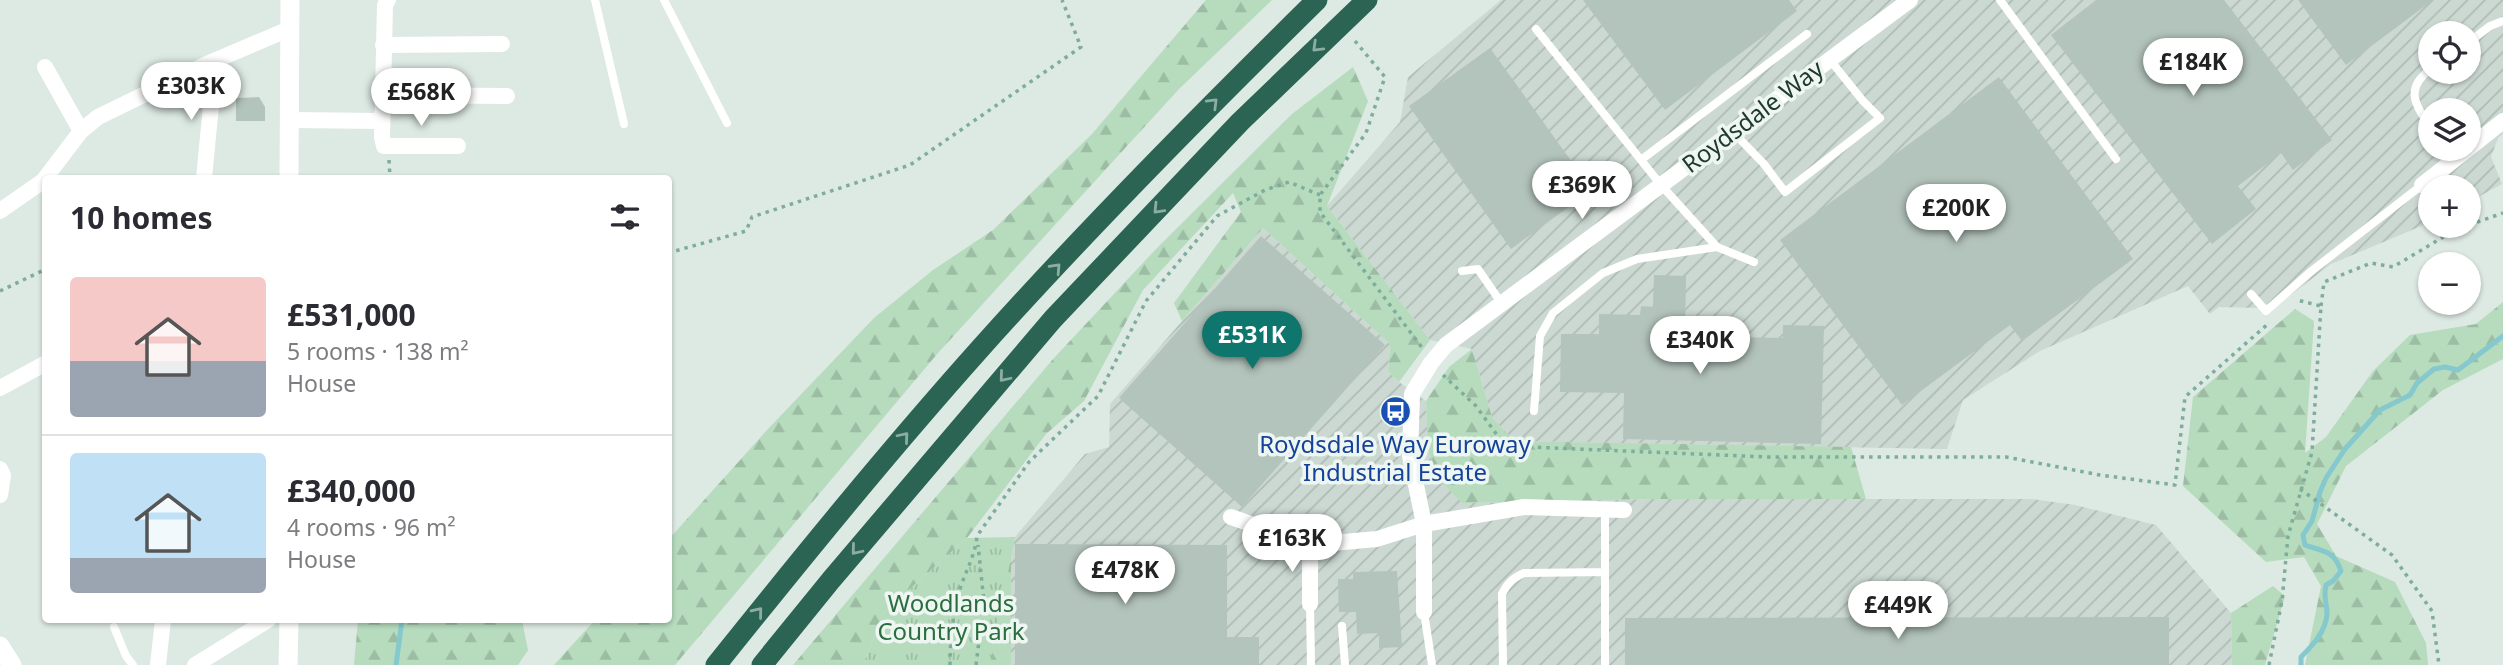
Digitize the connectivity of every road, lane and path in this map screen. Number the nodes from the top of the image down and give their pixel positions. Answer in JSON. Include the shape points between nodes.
{"nodes":[{"id":1,"x":290,"y":0,"type":"edge"},
{"id":2,"x":388,"y":0,"type":"edge"},
{"id":3,"x":595,"y":0,"type":"edge"},
{"id":4,"x":664,"y":0,"type":"edge"},
{"id":5,"x":1062,"y":0,"type":"edge"},
{"id":6,"x":1317,"y":0,"type":"edge"},
{"id":7,"x":1367,"y":0,"type":"edge"},
{"id":8,"x":1910,"y":0,"type":"edge"},
{"id":9,"x":2000,"y":0,"type":"edge"},
{"id":10,"x":2503,"y":21,"type":"edge"},
{"id":11,"x":289,"y":29,"type":"junction"},
{"id":12,"x":1536,"y":29,"type":"dead end"},
{"id":13,"x":2481,"y":32,"type":"edge"},
{"id":14,"x":1807,"y":34,"type":"dead end"},
{"id":15,"x":1355,"y":41,"type":"dead end"},
{"id":16,"x":502,"y":44,"type":"dead end"},
{"id":17,"x":383,"y":45,"type":"junction"},
{"id":18,"x":1830,"y":60,"type":"junction"},
{"id":19,"x":209,"y":63,"type":"junction"},
{"id":20,"x":45,"y":66,"type":"dead end"},
{"id":21,"x":2418,"y":84,"type":"edge"},
{"id":22,"x":383,"y":94,"type":"junction"},
{"id":23,"x":507,"y":96,"type":"dead end"},
{"id":24,"x":2418,"y":108,"type":"edge"},
{"id":25,"x":289,"y":120,"type":"junction"},
{"id":26,"x":382,"y":121,"type":"junction"},
{"id":27,"x":2503,"y":121,"type":"edge"},
{"id":28,"x":727,"y":123,"type":"dead end"},
{"id":29,"x":624,"y":124,"type":"dead end"},
{"id":30,"x":81,"y":131,"type":"junction"},
{"id":31,"x":1733,"y":132,"type":"junction"},
{"id":32,"x":2481,"y":138,"type":"edge"},
{"id":33,"x":458,"y":146,"type":"dead end"},
{"id":34,"x":2116,"y":159,"type":"dead end"},
{"id":35,"x":1641,"y":160,"type":"junction"},
{"id":36,"x":2447,"y":161,"type":"edge"},
{"id":37,"x":48,"y":175,"type":"edge"},
{"id":38,"x":204,"y":175,"type":"edge"},
{"id":39,"x":289,"y":175,"type":"edge"},
{"id":40,"x":2432,"y":175,"type":"edge"},
{"id":41,"x":42,"y":182,"type":"edge"},
{"id":42,"x":1661,"y":185,"type":"junction"},
{"id":43,"x":2418,"y":187,"type":"edge"},
{"id":44,"x":1320,"y":195,"type":"junction"},
{"id":45,"x":0,"y":211,"type":"edge"},
{"id":46,"x":2503,"y":213,"type":"edge"},
{"id":47,"x":2481,"y":221,"type":"edge"},
{"id":48,"x":2442,"y":238,"type":"edge"},
{"id":49,"x":1717,"y":247,"type":"junction"},
{"id":50,"x":672,"y":252,"type":"edge"},
{"id":51,"x":1754,"y":262,"type":"dead end"},
{"id":52,"x":42,"y":271,"type":"edge"},
{"id":53,"x":1462,"y":271,"type":"dead end"},
{"id":54,"x":0,"y":291,"type":"edge"},
{"id":55,"x":2251,"y":294,"type":"dead end"},
{"id":56,"x":1502,"y":304,"type":"junction"},
{"id":57,"x":2321,"y":306,"type":"junction"},
{"id":58,"x":2287,"y":308,"type":"dead end"},
{"id":59,"x":2277,"y":317,"type":"dead end"},
{"id":60,"x":1431,"y":363,"type":"junction"},
{"id":61,"x":42,"y":365,"type":"edge"},
{"id":62,"x":0,"y":388,"type":"edge"},
{"id":63,"x":1534,"y":411,"type":"dead end"},
{"id":64,"x":0,"y":469,"type":"edge"},
{"id":65,"x":2300,"y":489,"type":"junction"},
{"id":66,"x":0,"y":495,"type":"edge"},
{"id":67,"x":1605,"y":510,"type":"junction"},
{"id":68,"x":1624,"y":510,"type":"dead end"},
{"id":69,"x":1225,"y":516,"type":"dead end"},
{"id":70,"x":1424,"y":524,"type":"junction"},
{"id":71,"x":976,"y":536,"type":"junction"},
{"id":72,"x":1310,"y":545,"type":"junction"},
{"id":73,"x":1605,"y":572,"type":"junction"},
{"id":74,"x":1311,"y":604,"type":"joint"},
{"id":75,"x":1424,"y":612,"type":"joint"},
{"id":76,"x":163,"y":623,"type":"edge"},
{"id":77,"x":263,"y":623,"type":"edge"},
{"id":78,"x":289,"y":623,"type":"edge"},
{"id":79,"x":1342,"y":626,"type":"dead end"},
{"id":80,"x":114,"y":627,"type":"dead end"},
{"id":81,"x":0,"y":646,"type":"edge"},
{"id":82,"x":12,"y":665,"type":"edge"},
{"id":83,"x":133,"y":665,"type":"edge"},
{"id":84,"x":158,"y":665,"type":"edge"},
{"id":85,"x":195,"y":665,"type":"edge"},
{"id":86,"x":288,"y":665,"type":"edge"},
{"id":87,"x":716,"y":665,"type":"edge"},
{"id":88,"x":762,"y":665,"type":"edge"},
{"id":89,"x":950,"y":665,"type":"edge"},
{"id":90,"x":976,"y":665,"type":"edge"},
{"id":91,"x":1311,"y":665,"type":"edge"},
{"id":92,"x":1345,"y":665,"type":"edge"},
{"id":93,"x":1432,"y":665,"type":"edge"},
{"id":94,"x":1503,"y":665,"type":"edge"},
{"id":95,"x":1605,"y":665,"type":"edge"},
{"id":96,"x":2269,"y":665,"type":"edge"},
{"id":97,"x":2439,"y":665,"type":"edge"}],
"edges":[{"from":1,"to":11,"type":"street"},
{"from":2,"to":17,"type":"street"},
{"from":3,"to":29,"type":"lane"},
{"from":4,"to":28,"type":"lane"},
{"from":5,"to":50,"type":"path","via":[[1081,47],[910,165],[751,217],[746,232]]},
{"from":87,"to":6,"type":"highway","one_way":true,"via":[[978,351],[1202,114]]},
{"from":7,"to":88,"type":"highway","one_way":true,"via":[[1240,122],[1053,319]]},
{"from":8,"to":18,"type":"street","name":"Roydsdale Way"},
{"from":9,"to":34,"type":"lane"},
{"from":10,"to":13,"type":"lane"},
{"from":11,"to":19,"type":"street"},
{"from":11,"to":25,"type":"street"},
{"from":12,"to":35,"type":"lane"},
{"from":14,"to":35,"type":"lane"},
{"from":15,"to":44,"type":"path","via":[[1385,77],[1366,133]]},
{"from":16,"to":17,"type":"street"},
{"from":17,"to":22,"type":"street"},
{"from":18,"to":31,"type":"street","name":"Roydsdale Way"},
{"from":18,"to":31,"type":"lane","via":[[1880,118],[1785,192]]},
{"from":19,"to":30,"type":"street","via":[[98,117]]},
{"from":19,"to":38,"type":"street","via":[[213,85]]},
{"from":20,"to":30,"type":"street"},
{"from":21,"to":24,"type":"lane","via":[[2414,102]]},
{"from":22,"to":23,"type":"street"},
{"from":22,"to":26,"type":"street"},
{"from":25,"to":26,"type":"street"},
{"from":25,"to":39,"type":"street"},
{"from":26,"to":33,"type":"street","via":[[384,146]]},
{"from":27,"to":32,"type":"street"},
{"from":30,"to":37,"type":"street"},
{"from":31,"to":42,"type":"street","name":"Roydsdale Way"},
{"from":35,"to":42,"type":"lane"},
{"from":36,"to":40,"type":"street"},
{"from":41,"to":45,"type":"street"},
{"from":42,"to":49,"type":"lane"},
{"from":42,"to":56,"type":"street","name":"Roydsdale Way"},
{"from":43,"to":55,"type":"lane","via":[[2266,311]]},
{"from":44,"to":60,"type":"path","via":[[1320,212]]},
{"from":44,"to":71,"type":"path","via":[[1289,182],[1217,216],[1146,301],[1098,396],[1029,462]]},
{"from":46,"to":47,"type":"path"},
{"from":48,"to":57,"type":"path","via":[[2393,267],[2371,263],[2324,282]]},
{"from":49,"to":51,"type":"lane"},
{"from":49,"to":63,"type":"lane","via":[[1637,259],[1603,273],[1553,313],[1540,336]]},
{"from":52,"to":54,"type":"path"},
{"from":53,"to":56,"type":"lane","via":[[1478,269]]},
{"from":56,"to":60,"type":"street","name":"Roydsdale Way","via":[[1446,345]]},
{"from":57,"to":58,"type":"path","via":[[2298,299]]},
{"from":57,"to":65,"type":"path","via":[[2312,452]]},
{"from":59,"to":60,"type":"path","via":[[2185,397],[2175,485],[2006,457],[1768,457],[1505,446],[1476,406]]},
{"from":60,"to":70,"type":"street","name":"Roydsdale Way","via":[[1412,394],[1410,456]]},
{"from":61,"to":62,"type":"street"},
{"from":64,"to":66,"type":"street"},
{"from":65,"to":96,"type":"path","via":[[2288,536],[2282,601]]},
{"from":65,"to":97,"type":"path","via":[[2392,555],[2432,611]]},
{"from":67,"to":68,"type":"street"},
{"from":67,"to":70,"type":"street","via":[[1524,507]]},
{"from":67,"to":73,"type":"lane"},
{"from":69,"to":72,"type":"street"},
{"from":70,"to":72,"type":"street","via":[[1377,539]]},
{"from":70,"to":75,"type":"street","name":"Roydsdale Way"},
{"from":71,"to":89,"type":"path","via":[[955,607]]},
{"from":71,"to":90,"type":"path","via":[[984,602]]},
{"from":72,"to":74,"type":"street"},
{"from":73,"to":94,"type":"lane","via":[[1524,573],[1506,584],[1502,594]]},
{"from":73,"to":95,"type":"lane"},
{"from":74,"to":91,"type":"lane"},
{"from":75,"to":93,"type":"lane"},
{"from":76,"to":84,"type":"street"},
{"from":77,"to":85,"type":"street"},
{"from":78,"to":86,"type":"street"},
{"from":79,"to":92,"type":"lane"},
{"from":80,"to":83,"type":"lane"},
{"from":81,"to":82,"type":"street"}]}
